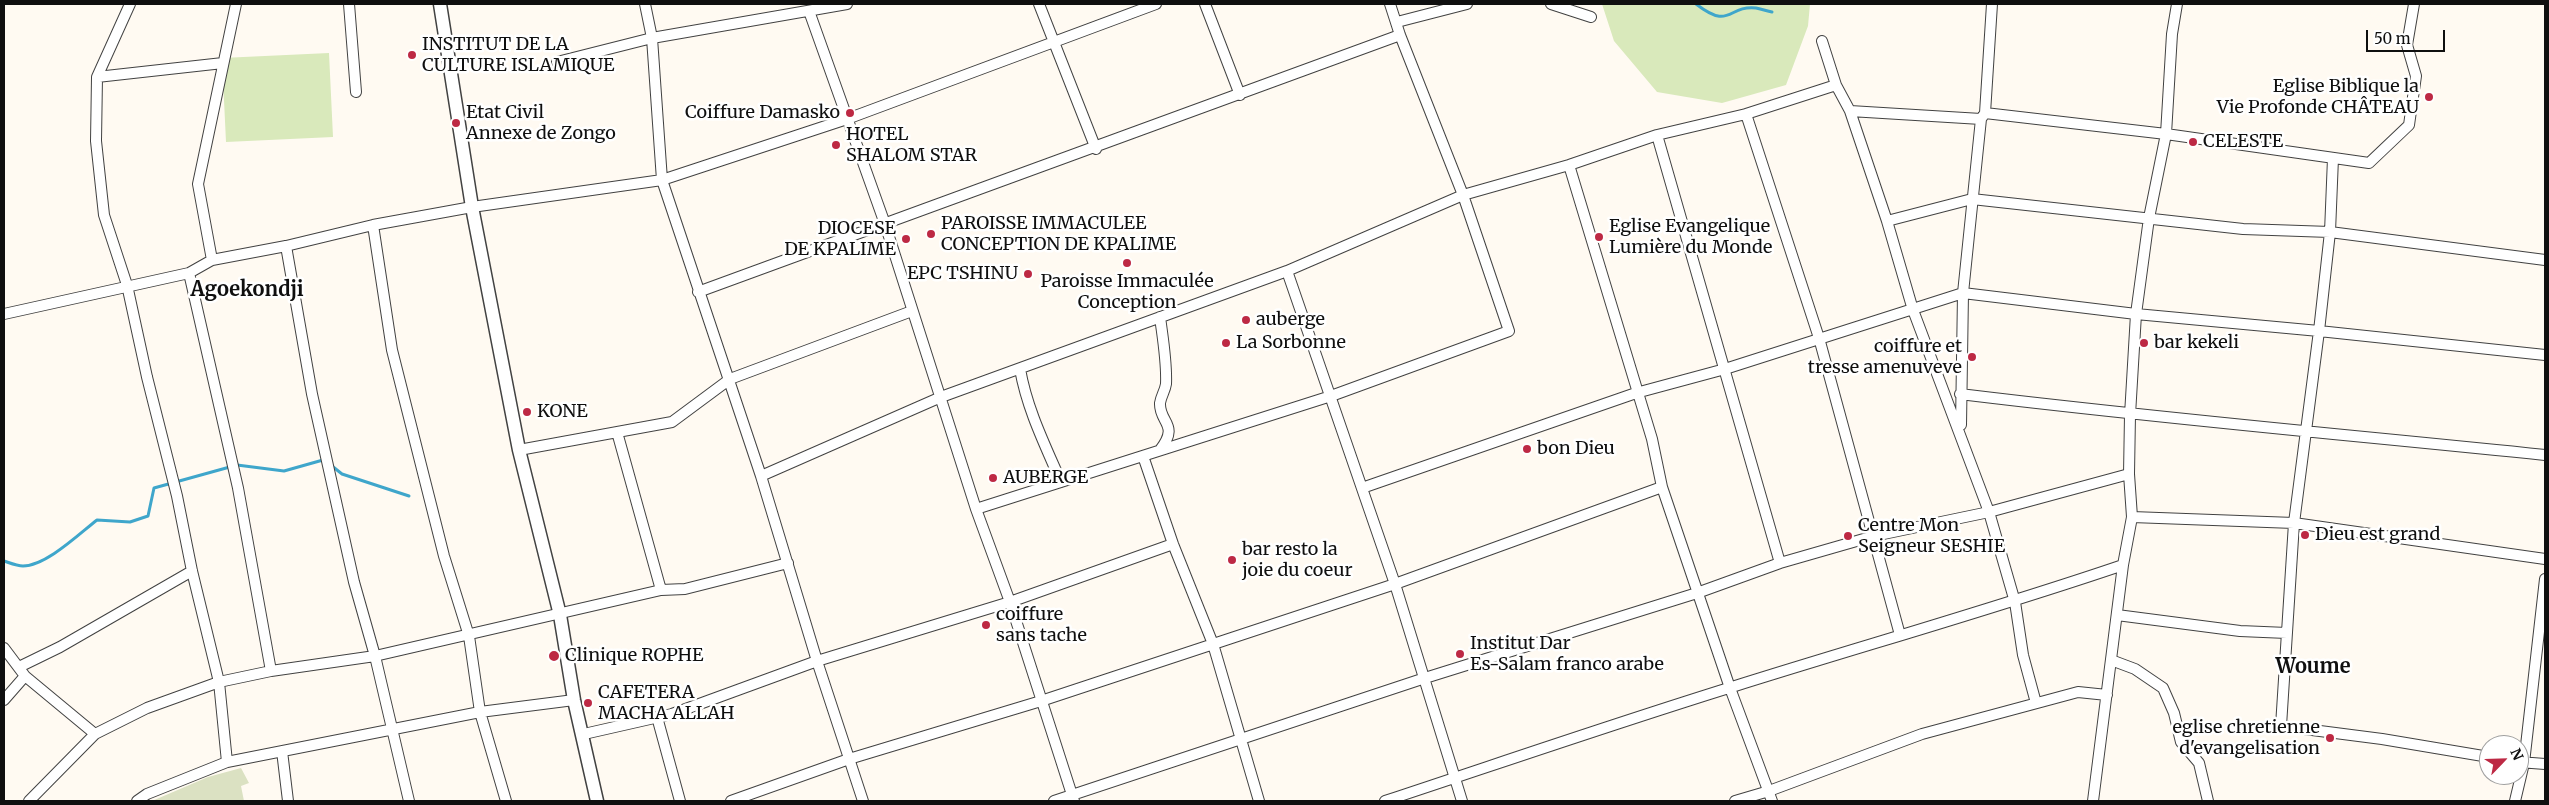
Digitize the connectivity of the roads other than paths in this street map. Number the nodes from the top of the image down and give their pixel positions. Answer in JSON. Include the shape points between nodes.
{"nodes":[{"id":1,"x":130,"y":4,"type":"edge"},
{"id":2,"x":236,"y":4,"type":"edge"},
{"id":3,"x":349,"y":4,"type":"edge"},
{"id":4,"x":440,"y":4,"type":"edge"},
{"id":5,"x":645,"y":4,"type":"edge"},
{"id":6,"x":847,"y":4,"type":"edge"},
{"id":7,"x":1039,"y":4,"type":"edge"},
{"id":8,"x":1156,"y":4,"type":"edge"},
{"id":9,"x":1205,"y":4,"type":"edge"},
{"id":10,"x":1390,"y":4,"type":"edge"},
{"id":11,"x":1467,"y":4,"type":"edge"},
{"id":12,"x":1551,"y":4,"type":"edge"},
{"id":13,"x":1992,"y":4,"type":"edge"},
{"id":14,"x":2177,"y":4,"type":"edge"},
{"id":15,"x":2414,"y":4,"type":"edge"},
{"id":16,"x":809,"y":11,"type":"junction"},
{"id":17,"x":1591,"y":17,"type":"dead end"},
{"id":18,"x":1397,"y":22,"type":"junction"},
{"id":19,"x":1400,"y":35,"type":"junction"},
{"id":20,"x":652,"y":38,"type":"junction"},
{"id":21,"x":1822,"y":41,"type":"dead end"},
{"id":22,"x":1054,"y":44,"type":"junction"},
{"id":23,"x":557,"y":62,"type":"dead end"},
{"id":24,"x":223,"y":63,"type":"junction"},
{"id":25,"x":96,"y":78,"type":"junction"},
{"id":26,"x":1836,"y":85,"type":"junction"},
{"id":27,"x":356,"y":92,"type":"dead end"},
{"id":28,"x":1240,"y":95,"type":"junction"},
{"id":29,"x":1850,"y":111,"type":"junction"},
{"id":30,"x":1746,"y":114,"type":"junction"},
{"id":31,"x":1984,"y":116,"type":"junction"},
{"id":32,"x":847,"y":119,"type":"junction"},
{"id":33,"x":2166,"y":134,"type":"junction"},
{"id":34,"x":1657,"y":135,"type":"junction"},
{"id":35,"x":1096,"y":149,"type":"junction"},
{"id":36,"x":2333,"y":158,"type":"junction"},
{"id":37,"x":1569,"y":165,"type":"junction"},
{"id":38,"x":662,"y":180,"type":"junction"},
{"id":39,"x":1464,"y":195,"type":"junction"},
{"id":40,"x":1972,"y":199,"type":"junction"},
{"id":41,"x":472,"y":208,"type":"junction"},
{"id":42,"x":2149,"y":218,"type":"junction"},
{"id":43,"x":1887,"y":221,"type":"junction"},
{"id":44,"x":885,"y":224,"type":"junction"},
{"id":45,"x":373,"y":225,"type":"junction"},
{"id":46,"x":2330,"y":232,"type":"junction"},
{"id":47,"x":286,"y":246,"type":"junction"},
{"id":48,"x":212,"y":260,"type":"junction"},
{"id":49,"x":2545,"y":260,"type":"edge"},
{"id":50,"x":1287,"y":271,"type":"junction"},
{"id":51,"x":190,"y":273,"type":"junction"},
{"id":52,"x":127,"y":285,"type":"junction"},
{"id":53,"x":698,"y":292,"type":"junction"},
{"id":54,"x":1963,"y":293,"type":"junction"},
{"id":55,"x":1913,"y":310,"type":"junction"},
{"id":56,"x":912,"y":311,"type":"junction"},
{"id":57,"x":4,"y":314,"type":"edge"},
{"id":58,"x":2136,"y":314,"type":"junction"},
{"id":59,"x":1160,"y":317,"type":"junction"},
{"id":60,"x":2319,"y":331,"type":"junction"},
{"id":61,"x":1819,"y":338,"type":"junction"},
{"id":62,"x":2545,"y":355,"type":"edge"},
{"id":63,"x":1020,"y":369,"type":"junction"},
{"id":64,"x":1725,"y":369,"type":"junction"},
{"id":65,"x":730,"y":380,"type":"junction"},
{"id":66,"x":1636,"y":393,"type":"junction"},
{"id":67,"x":1960,"y":394,"type":"junction"},
{"id":68,"x":1331,"y":396,"type":"junction"},
{"id":69,"x":941,"y":397,"type":"junction"},
{"id":70,"x":2130,"y":415,"type":"junction"},
{"id":71,"x":2306,"y":430,"type":"junction"},
{"id":72,"x":617,"y":432,"type":"junction"},
{"id":73,"x":1961,"y":433,"type":"junction"},
{"id":74,"x":519,"y":450,"type":"junction"},
{"id":75,"x":1160,"y":450,"type":"junction"},
{"id":76,"x":2545,"y":455,"type":"edge"},
{"id":77,"x":1143,"y":456,"type":"junction"},
{"id":78,"x":2129,"y":474,"type":"junction"},
{"id":79,"x":761,"y":476,"type":"junction"},
{"id":80,"x":1061,"y":482,"type":"junction"},
{"id":81,"x":1662,"y":487,"type":"junction"},
{"id":82,"x":1362,"y":488,"type":"junction"},
{"id":83,"x":976,"y":509,"type":"junction"},
{"id":84,"x":1989,"y":512,"type":"junction"},
{"id":85,"x":2132,"y":516,"type":"junction"},
{"id":86,"x":2294,"y":523,"type":"junction"},
{"id":87,"x":1874,"y":536,"type":"junction"},
{"id":88,"x":1173,"y":544,"type":"junction"},
{"id":89,"x":2545,"y":559,"type":"edge"},
{"id":90,"x":788,"y":563,"type":"junction"},
{"id":91,"x":1780,"y":563,"type":"junction"},
{"id":92,"x":2123,"y":565,"type":"junction"},
{"id":93,"x":192,"y":570,"type":"junction"},
{"id":94,"x":2545,"y":579,"type":"edge"},
{"id":95,"x":1395,"y":584,"type":"junction"},
{"id":96,"x":661,"y":590,"type":"junction"},
{"id":97,"x":1697,"y":593,"type":"junction"},
{"id":98,"x":1010,"y":602,"type":"junction"},
{"id":99,"x":2015,"y":602,"type":"junction"},
{"id":100,"x":560,"y":615,"type":"junction"},
{"id":101,"x":2117,"y":615,"type":"junction"},
{"id":102,"x":2287,"y":633,"type":"junction"},
{"id":103,"x":1900,"y":634,"type":"junction"},
{"id":104,"x":469,"y":636,"type":"junction"},
{"id":105,"x":1213,"y":644,"type":"junction"},
{"id":106,"x":4,"y":648,"type":"edge"},
{"id":107,"x":376,"y":656,"type":"junction"},
{"id":108,"x":2534,"y":659,"type":"junction"},
{"id":109,"x":2111,"y":660,"type":"junction"},
{"id":110,"x":2545,"y":660,"type":"edge"},
{"id":111,"x":817,"y":661,"type":"junction"},
{"id":112,"x":19,"y":667,"type":"junction"},
{"id":113,"x":271,"y":671,"type":"junction"},
{"id":114,"x":25,"y":676,"type":"junction"},
{"id":115,"x":1425,"y":678,"type":"junction"},
{"id":116,"x":219,"y":682,"type":"junction"},
{"id":117,"x":1730,"y":688,"type":"junction"},
{"id":118,"x":2107,"y":695,"type":"junction"},
{"id":119,"x":4,"y":700,"type":"edge"},
{"id":120,"x":574,"y":700,"type":"junction"},
{"id":121,"x":1041,"y":701,"type":"junction"},
{"id":122,"x":2036,"y":703,"type":"junction"},
{"id":123,"x":480,"y":712,"type":"junction"},
{"id":124,"x":657,"y":717,"type":"junction"},
{"id":125,"x":391,"y":729,"type":"junction"},
{"id":126,"x":95,"y":734,"type":"junction"},
{"id":127,"x":584,"y":734,"type":"junction"},
{"id":128,"x":2525,"y":735,"type":"edge"},
{"id":129,"x":1242,"y":740,"type":"junction"},
{"id":130,"x":282,"y":751,"type":"junction"},
{"id":131,"x":2479,"y":755,"type":"edge"},
{"id":132,"x":849,"y":759,"type":"junction"},
{"id":133,"x":227,"y":762,"type":"junction"},
{"id":134,"x":2529,"y":763,"type":"edge"},
{"id":135,"x":2545,"y":764,"type":"edge"},
{"id":136,"x":1455,"y":778,"type":"junction"},
{"id":137,"x":2518,"y":785,"type":"edge"},
{"id":138,"x":1771,"y":796,"type":"edge"},
{"id":139,"x":1073,"y":798,"type":"edge"},
{"id":140,"x":29,"y":801,"type":"edge"},
{"id":141,"x":137,"y":801,"type":"edge"},
{"id":142,"x":288,"y":801,"type":"edge"},
{"id":143,"x":409,"y":801,"type":"edge"},
{"id":144,"x":506,"y":801,"type":"edge"},
{"id":145,"x":598,"y":801,"type":"edge"},
{"id":146,"x":680,"y":801,"type":"edge"},
{"id":147,"x":732,"y":801,"type":"edge"},
{"id":148,"x":863,"y":801,"type":"edge"},
{"id":149,"x":1054,"y":801,"type":"edge"},
{"id":150,"x":1259,"y":801,"type":"edge"},
{"id":151,"x":1385,"y":801,"type":"edge"},
{"id":152,"x":1462,"y":801,"type":"edge"},
{"id":153,"x":1735,"y":801,"type":"edge"},
{"id":154,"x":2093,"y":801,"type":"edge"},
{"id":155,"x":2208,"y":801,"type":"edge"},
{"id":156,"x":2516,"y":801,"type":"edge"}],
"edges":[{"from":1,"to":25,"type":"street"},
{"from":2,"to":24,"type":"street"},
{"from":3,"to":27,"type":"street"},
{"from":4,"to":41,"type":"street"},
{"from":5,"to":20,"type":"street"},
{"from":6,"to":16,"type":"street"},
{"from":7,"to":22,"type":"street"},
{"from":8,"to":22,"type":"street"},
{"from":9,"to":28,"type":"street"},
{"from":10,"to":18,"type":"street"},
{"from":11,"to":18,"type":"street"},
{"from":12,"to":17,"type":"street"},
{"from":13,"to":31,"type":"street"},
{"from":14,"to":33,"type":"street"},
{"from":15,"to":36,"type":"street","via":[[2407,46],[2416,76],[2409,125],[2369,163]]},
{"from":16,"to":20,"type":"street"},
{"from":16,"to":32,"type":"street"},
{"from":18,"to":19,"type":"street"},
{"from":19,"to":28,"type":"street"},
{"from":19,"to":39,"type":"street"},
{"from":20,"to":23,"type":"street"},
{"from":20,"to":38,"type":"street"},
{"from":21,"to":26,"type":"street"},
{"from":22,"to":32,"type":"street"},
{"from":22,"to":35,"type":"street"},
{"from":24,"to":25,"type":"street"},
{"from":24,"to":48,"type":"street","via":[[198,184]]},
{"from":25,"to":52,"type":"street","via":[[96,142],[104,215]]},
{"from":26,"to":29,"type":"street"},
{"from":26,"to":30,"type":"street"},
{"from":28,"to":35,"type":"street"},
{"from":29,"to":31,"type":"street"},
{"from":29,"to":43,"type":"street"},
{"from":30,"to":34,"type":"street"},
{"from":30,"to":61,"type":"street"},
{"from":31,"to":33,"type":"street"},
{"from":31,"to":40,"type":"street"},
{"from":32,"to":38,"type":"street"},
{"from":32,"to":44,"type":"street"},
{"from":33,"to":36,"type":"street"},
{"from":33,"to":42,"type":"street"},
{"from":34,"to":37,"type":"street"},
{"from":34,"to":64,"type":"street"},
{"from":35,"to":44,"type":"street"},
{"from":36,"to":46,"type":"street"},
{"from":37,"to":39,"type":"street"},
{"from":37,"to":66,"type":"street"},
{"from":38,"to":41,"type":"street"},
{"from":38,"to":53,"type":"street"},
{"from":39,"to":50,"type":"street"},
{"from":39,"to":68,"type":"street","via":[[1509,331]]},
{"from":40,"to":42,"type":"street"},
{"from":40,"to":43,"type":"street"},
{"from":40,"to":54,"type":"street"},
{"from":41,"to":45,"type":"street"},
{"from":41,"to":74,"type":"street"},
{"from":42,"to":46,"type":"street","via":[[2244,229]]},
{"from":42,"to":58,"type":"street"},
{"from":43,"to":55,"type":"street"},
{"from":44,"to":53,"type":"street"},
{"from":44,"to":56,"type":"street"},
{"from":45,"to":47,"type":"street"},
{"from":45,"to":104,"type":"street","via":[[392,350],[444,556]]},
{"from":46,"to":49,"type":"street"},
{"from":46,"to":60,"type":"street"},
{"from":47,"to":48,"type":"street"},
{"from":47,"to":107,"type":"street","via":[[312,394],[354,582]]},
{"from":48,"to":51,"type":"street"},
{"from":50,"to":59,"type":"street"},
{"from":50,"to":68,"type":"street"},
{"from":51,"to":52,"type":"street"},
{"from":51,"to":113,"type":"street","via":[[238,488]]},
{"from":52,"to":57,"type":"street"},
{"from":52,"to":93,"type":"street"},
{"from":53,"to":65,"type":"street"},
{"from":54,"to":55,"type":"street"},
{"from":54,"to":58,"type":"street"},
{"from":54,"to":67,"type":"street"},
{"from":55,"to":61,"type":"street"},
{"from":55,"to":73,"type":"street"},
{"from":56,"to":65,"type":"street"},
{"from":56,"to":69,"type":"street"},
{"from":58,"to":60,"type":"street"},
{"from":58,"to":70,"type":"street"},
{"from":59,"to":63,"type":"street"},
{"from":59,"to":75,"type":"street","via":[[1166,388],[1160,403],[1169,432]]},
{"from":60,"to":62,"type":"street"},
{"from":60,"to":71,"type":"street"},
{"from":61,"to":64,"type":"street"},
{"from":61,"to":87,"type":"street"},
{"from":63,"to":69,"type":"street"},
{"from":63,"to":80,"type":"street","via":[[1040,438]]},
{"from":64,"to":66,"type":"street"},
{"from":64,"to":91,"type":"street"},
{"from":65,"to":72,"type":"street","via":[[672,422]]},
{"from":65,"to":79,"type":"street"},
{"from":66,"to":81,"type":"street","via":[[1652,440]]},
{"from":66,"to":82,"type":"street"},
{"from":67,"to":70,"type":"street"},
{"from":67,"to":73,"type":"street"},
{"from":68,"to":75,"type":"street"},
{"from":68,"to":82,"type":"street"},
{"from":69,"to":79,"type":"street"},
{"from":69,"to":83,"type":"street"},
{"from":70,"to":71,"type":"street"},
{"from":70,"to":78,"type":"street"},
{"from":71,"to":76,"type":"street"},
{"from":71,"to":86,"type":"street"},
{"from":72,"to":74,"type":"street"},
{"from":72,"to":96,"type":"street"},
{"from":73,"to":84,"type":"street"},
{"from":74,"to":100,"type":"street"},
{"from":75,"to":77,"type":"street"},
{"from":77,"to":80,"type":"street"},
{"from":77,"to":88,"type":"street"},
{"from":78,"to":84,"type":"street"},
{"from":78,"to":85,"type":"street"},
{"from":79,"to":90,"type":"street"},
{"from":80,"to":83,"type":"street"},
{"from":81,"to":95,"type":"street"},
{"from":81,"to":97,"type":"street"},
{"from":82,"to":95,"type":"street"},
{"from":83,"to":98,"type":"street"},
{"from":84,"to":87,"type":"street"},
{"from":84,"to":99,"type":"street"},
{"from":85,"to":86,"type":"street"},
{"from":85,"to":92,"type":"street"},
{"from":86,"to":89,"type":"street"},
{"from":86,"to":102,"type":"street"},
{"from":87,"to":91,"type":"street"},
{"from":87,"to":103,"type":"street"},
{"from":88,"to":98,"type":"street"},
{"from":88,"to":105,"type":"street"},
{"from":90,"to":96,"type":"street","via":[[685,589]]},
{"from":90,"to":111,"type":"street"},
{"from":91,"to":97,"type":"street"},
{"from":92,"to":99,"type":"street"},
{"from":92,"to":101,"type":"street"},
{"from":93,"to":112,"type":"street"},
{"from":93,"to":116,"type":"street"},
{"from":94,"to":108,"type":"street"},
{"from":95,"to":105,"type":"street"},
{"from":95,"to":115,"type":"street"},
{"from":96,"to":100,"type":"street"},
{"from":97,"to":115,"type":"street"},
{"from":97,"to":117,"type":"street"},
{"from":98,"to":111,"type":"street"},
{"from":98,"to":121,"type":"street"},
{"from":99,"to":103,"type":"street"},
{"from":99,"to":122,"type":"street","via":[[2023,655]]},
{"from":100,"to":104,"type":"street"},
{"from":100,"to":120,"type":"street"},
{"from":101,"to":102,"type":"street","via":[[2230,630]]},
{"from":101,"to":109,"type":"street"},
{"from":102,"to":131,"type":"street","via":[[2281,726]]},
{"from":103,"to":117,"type":"street"},
{"from":104,"to":107,"type":"street"},
{"from":104,"to":123,"type":"street"},
{"from":105,"to":121,"type":"street"},
{"from":105,"to":129,"type":"street"},
{"from":106,"to":112,"type":"street"},
{"from":107,"to":113,"type":"street"},
{"from":107,"to":125,"type":"street"},
{"from":108,"to":110,"type":"street"},
{"from":108,"to":128,"type":"street"},
{"from":109,"to":118,"type":"street"},
{"from":109,"to":155,"type":"street","via":[[2135,669],[2163,688],[2174,713],[2181,742],[2199,763]]},
{"from":111,"to":124,"type":"street"},
{"from":111,"to":132,"type":"street"},
{"from":112,"to":114,"type":"street"},
{"from":113,"to":116,"type":"street"},
{"from":114,"to":119,"type":"street"},
{"from":114,"to":126,"type":"street"},
{"from":115,"to":129,"type":"street"},
{"from":115,"to":136,"type":"street"},
{"from":116,"to":126,"type":"street","via":[[146,708]]},
{"from":116,"to":133,"type":"street"},
{"from":117,"to":136,"type":"street"},
{"from":117,"to":138,"type":"street"},
{"from":118,"to":122,"type":"street","via":[[2078,692]]},
{"from":118,"to":154,"type":"street"},
{"from":120,"to":123,"type":"street"},
{"from":120,"to":127,"type":"street"},
{"from":121,"to":132,"type":"street"},
{"from":121,"to":139,"type":"street"},
{"from":122,"to":138,"type":"street","via":[[1922,734]]},
{"from":123,"to":125,"type":"street"},
{"from":123,"to":144,"type":"street"},
{"from":124,"to":127,"type":"street"},
{"from":124,"to":146,"type":"street"},
{"from":125,"to":130,"type":"street"},
{"from":125,"to":143,"type":"street"},
{"from":126,"to":140,"type":"street"},
{"from":127,"to":145,"type":"street"},
{"from":129,"to":139,"type":"street"},
{"from":129,"to":150,"type":"street"},
{"from":130,"to":133,"type":"street"},
{"from":130,"to":142,"type":"street"},
{"from":132,"to":147,"type":"street"},
{"from":132,"to":148,"type":"street"},
{"from":133,"to":141,"type":"street"},
{"from":134,"to":135,"type":"street"},
{"from":136,"to":151,"type":"street"},
{"from":136,"to":152,"type":"street"},
{"from":137,"to":156,"type":"street"},
{"from":138,"to":153,"type":"street"},
{"from":139,"to":149,"type":"street"}]}
